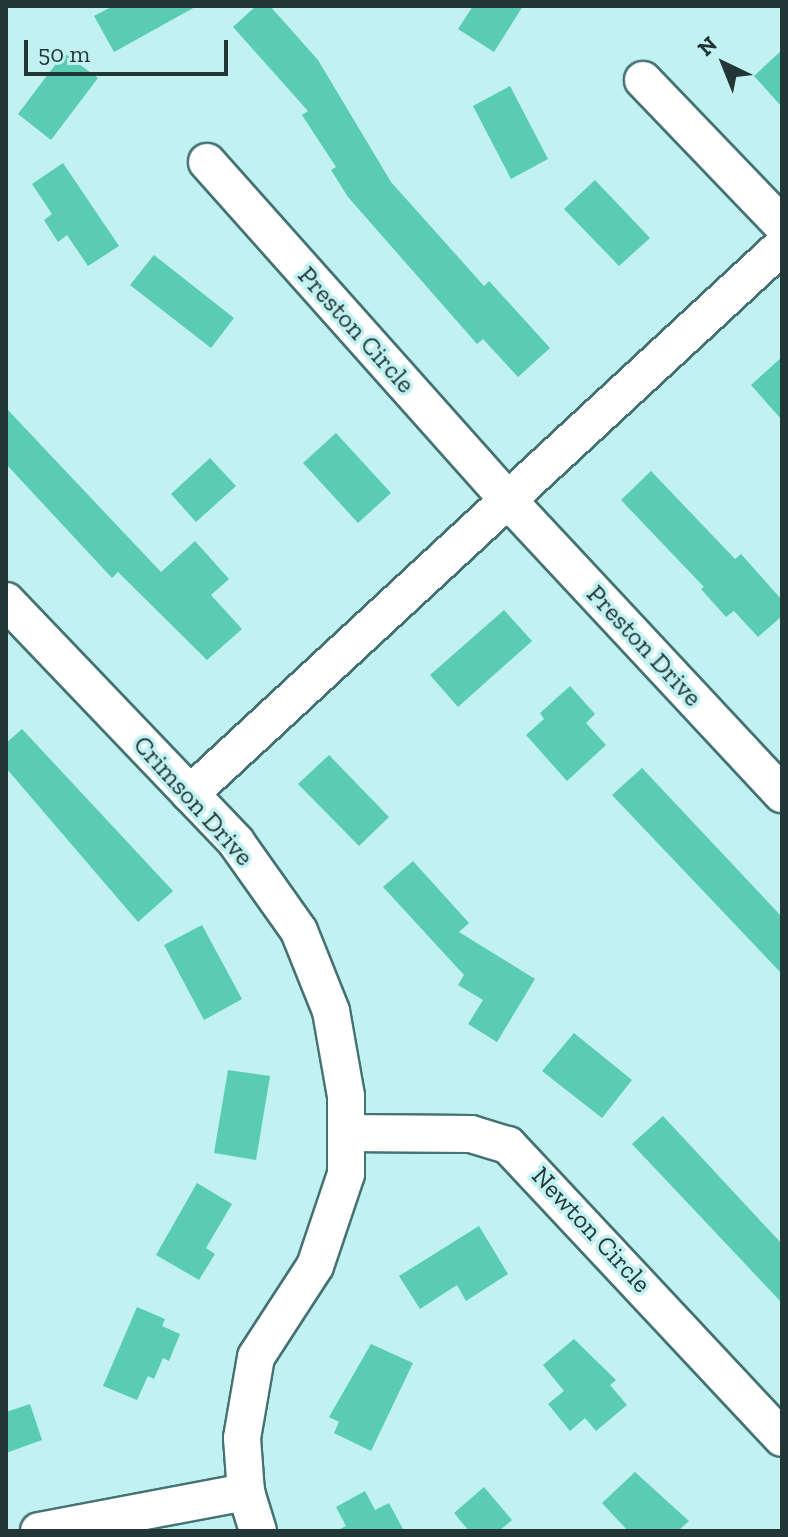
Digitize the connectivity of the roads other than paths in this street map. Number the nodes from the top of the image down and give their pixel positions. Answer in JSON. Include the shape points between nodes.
{"nodes":[{"id":1,"x":643,"y":80,"type":"dead end"},
{"id":2,"x":207,"y":162,"type":"dead end"},
{"id":3,"x":782,"y":225,"type":"edge"},
{"id":4,"x":782,"y":246,"type":"edge"},
{"id":5,"x":506,"y":498,"type":"junction"},
{"id":6,"x":6,"y":601,"type":"edge"},
{"id":7,"x":190,"y":794,"type":"junction"},
{"id":8,"x":782,"y":794,"type":"edge"},
{"id":9,"x":346,"y":1133,"type":"junction"},
{"id":10,"x":782,"y":1438,"type":"edge"},
{"id":11,"x":246,"y":1492,"type":"junction"},
{"id":12,"x":39,"y":1531,"type":"edge"},
{"id":13,"x":258,"y":1531,"type":"edge"}],
"edges":[{"from":1,"to":3,"type":"street"},
{"from":2,"to":5,"type":"street","name":"Preston Circle"},
{"from":4,"to":5,"type":"street"},
{"from":5,"to":7,"type":"street"},
{"from":5,"to":8,"type":"street","name":"Preston Drive"},
{"from":6,"to":7,"type":"street","name":"Crimson Drive"},
{"from":7,"to":9,"type":"street","name":"Crimson Drive","via":[[236,842],[299,931],[331,1011],[346,1096]]},
{"from":9,"to":10,"type":"street","name":"Newton Circle","via":[[471,1134],[508,1145]]},
{"from":9,"to":11,"type":"street","name":"Crimson Drive","via":[[346,1174],[315,1266],[256,1357],[242,1438]]},
{"from":11,"to":12,"type":"street"},
{"from":11,"to":13,"type":"street","name":"Crimson Drive"}]}
